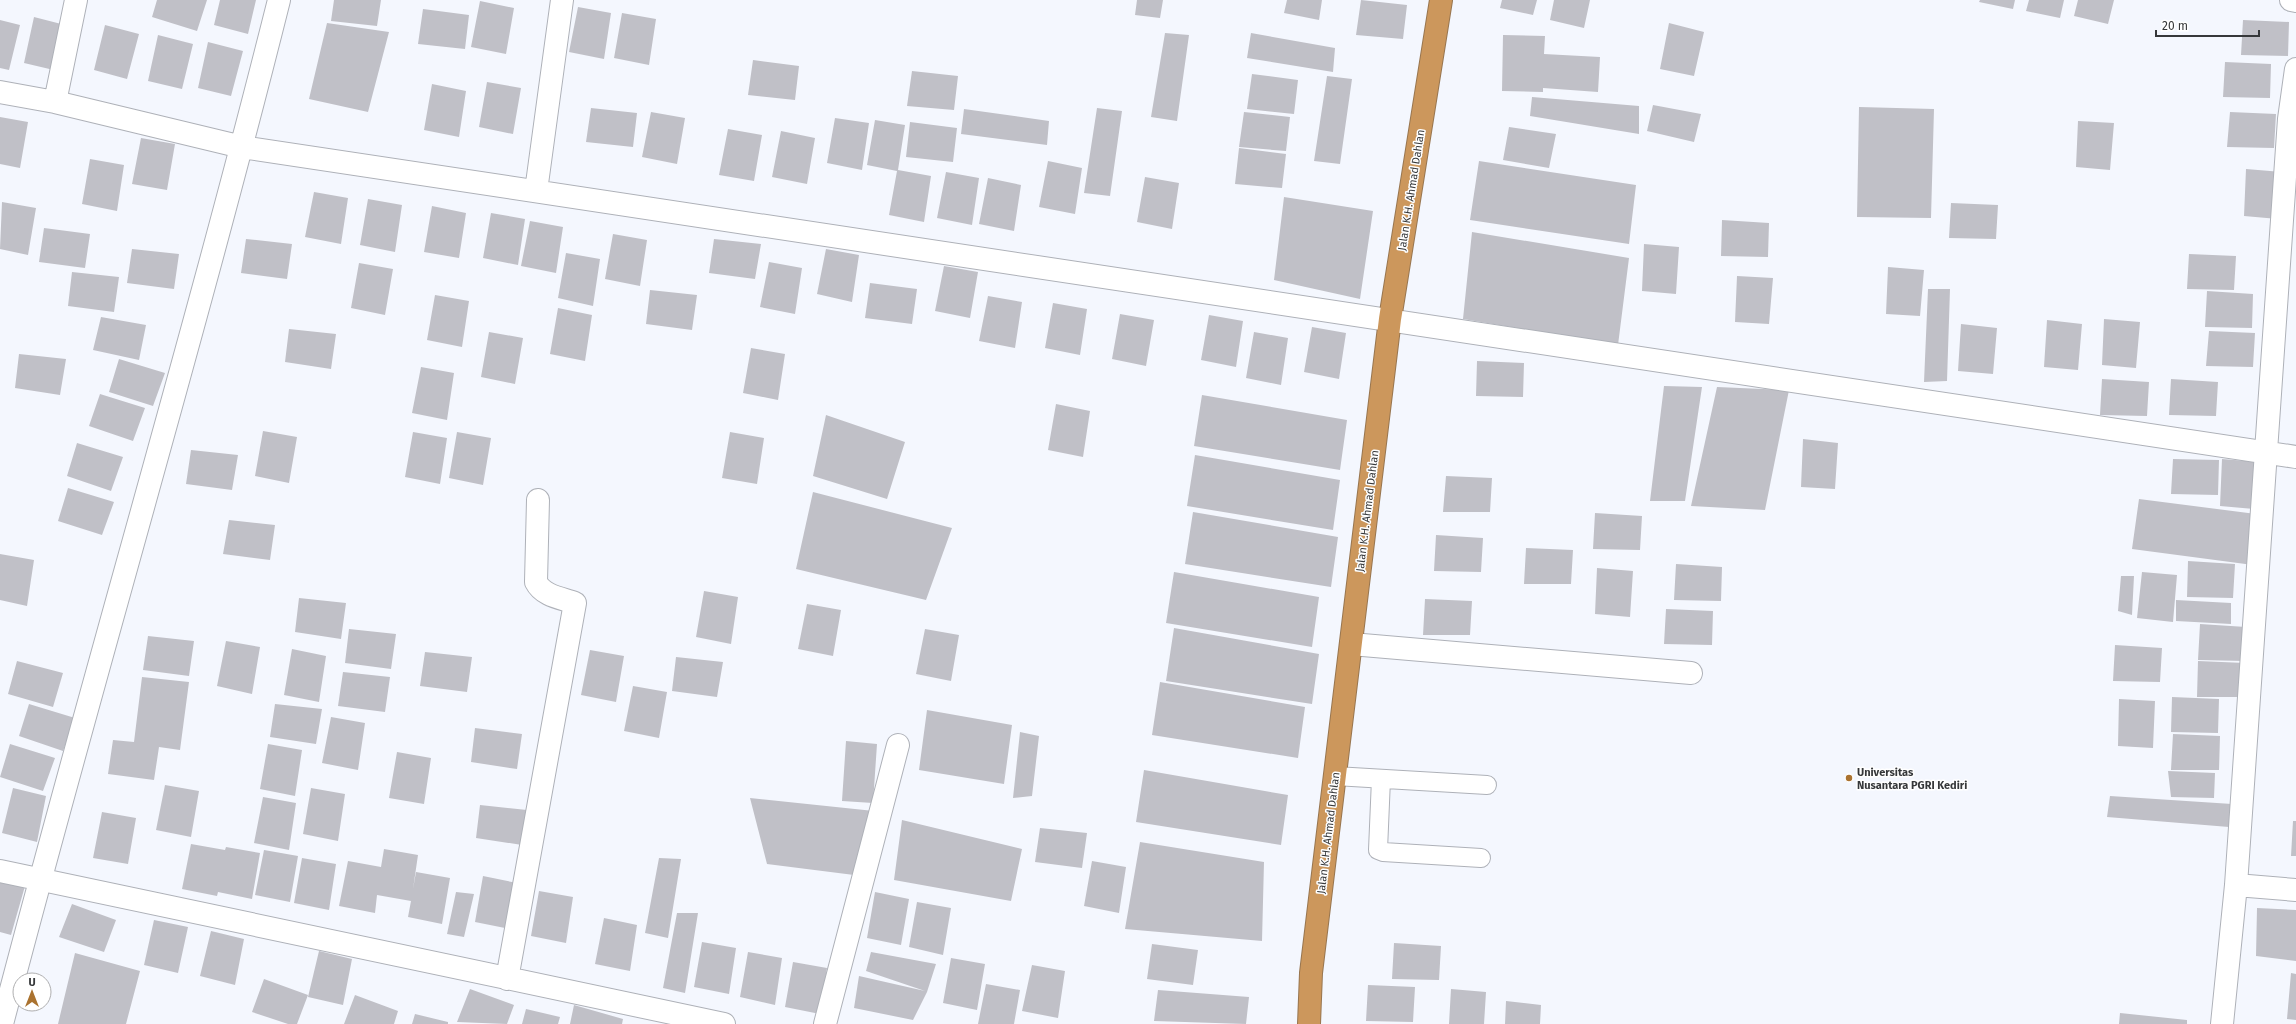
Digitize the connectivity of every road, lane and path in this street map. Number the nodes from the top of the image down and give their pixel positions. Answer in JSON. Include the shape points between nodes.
{"nodes":[{"id":1,"x":76,"y":0,"type":"edge"},
{"id":2,"x":279,"y":0,"type":"edge"},
{"id":3,"x":562,"y":0,"type":"edge"},
{"id":4,"x":1441,"y":0,"type":"edge"},
{"id":5,"x":2291,"y":0,"type":"edge"},
{"id":6,"x":2296,"y":1,"type":"edge"},
{"id":7,"x":2296,"y":69,"type":"edge"},
{"id":8,"x":0,"y":92,"type":"edge"},
{"id":9,"x":55,"y":102,"type":"junction"},
{"id":10,"x":2292,"y":119,"type":"edge"},
{"id":11,"x":242,"y":147,"type":"junction"},
{"id":12,"x":536,"y":191,"type":"junction"},
{"id":13,"x":1390,"y":319,"type":"junction"},
{"id":14,"x":2267,"y":453,"type":"junction"},
{"id":15,"x":2296,"y":457,"type":"edge"},
{"id":16,"x":538,"y":500,"type":"dead end"},
{"id":17,"x":1351,"y":644,"type":"junction"},
{"id":18,"x":1691,"y":673,"type":"dead end"},
{"id":19,"x":898,"y":745,"type":"dead end"},
{"id":20,"x":1335,"y":776,"type":"junction"},
{"id":21,"x":1381,"y":779,"type":"junction"},
{"id":22,"x":1487,"y":785,"type":"dead end"},
{"id":23,"x":1481,"y":858,"type":"dead end"},
{"id":24,"x":0,"y":871,"type":"edge"},
{"id":25,"x":40,"y":879,"type":"junction"},
{"id":26,"x":2236,"y":886,"type":"junction"},
{"id":27,"x":2296,"y":890,"type":"edge"},
{"id":28,"x":507,"y":979,"type":"junction"},
{"id":29,"x":637,"y":1015,"type":"edge"},
{"id":30,"x":2,"y":1024,"type":"edge"},
{"id":31,"x":724,"y":1024,"type":"edge"},
{"id":32,"x":825,"y":1024,"type":"edge"},
{"id":33,"x":1309,"y":1024,"type":"edge"},
{"id":34,"x":2222,"y":1024,"type":"edge"}],
"edges":[{"from":1,"to":9,"type":"street"},
{"from":2,"to":11,"type":"street"},
{"from":3,"to":12,"type":"street"},
{"from":4,"to":13,"type":"highway","name":"Jalan K.H. Ahmad Dahlan"},
{"from":5,"to":6,"type":"street"},
{"from":7,"to":10,"type":"street"},
{"from":8,"to":9,"type":"street"},
{"from":9,"to":11,"type":"street"},
{"from":10,"to":14,"type":"street"},
{"from":11,"to":12,"type":"street"},
{"from":11,"to":25,"type":"street"},
{"from":12,"to":13,"type":"street"},
{"from":13,"to":14,"type":"street"},
{"from":13,"to":17,"type":"highway","name":"Jalan K.H. Ahmad Dahlan"},
{"from":14,"to":15,"type":"street"},
{"from":14,"to":26,"type":"street"},
{"from":16,"to":28,"type":"street","via":[[536,582],[539,589],[575,603]]},
{"from":17,"to":18,"type":"street"},
{"from":17,"to":20,"type":"highway","name":"Jalan K.H. Ahmad Dahlan"},
{"from":19,"to":32,"type":"street"},
{"from":20,"to":21,"type":"lane"},
{"from":20,"to":33,"type":"highway","name":"Jalan K.H. Ahmad Dahlan","via":[[1311,973]]},
{"from":21,"to":22,"type":"lane"},
{"from":21,"to":23,"type":"lane","via":[[1378,850]]},
{"from":24,"to":25,"type":"street"},
{"from":25,"to":28,"type":"street"},
{"from":25,"to":30,"type":"street"},
{"from":26,"to":27,"type":"street"},
{"from":26,"to":34,"type":"street"},
{"from":28,"to":29,"type":"street"},
{"from":29,"to":31,"type":"street"}]}
